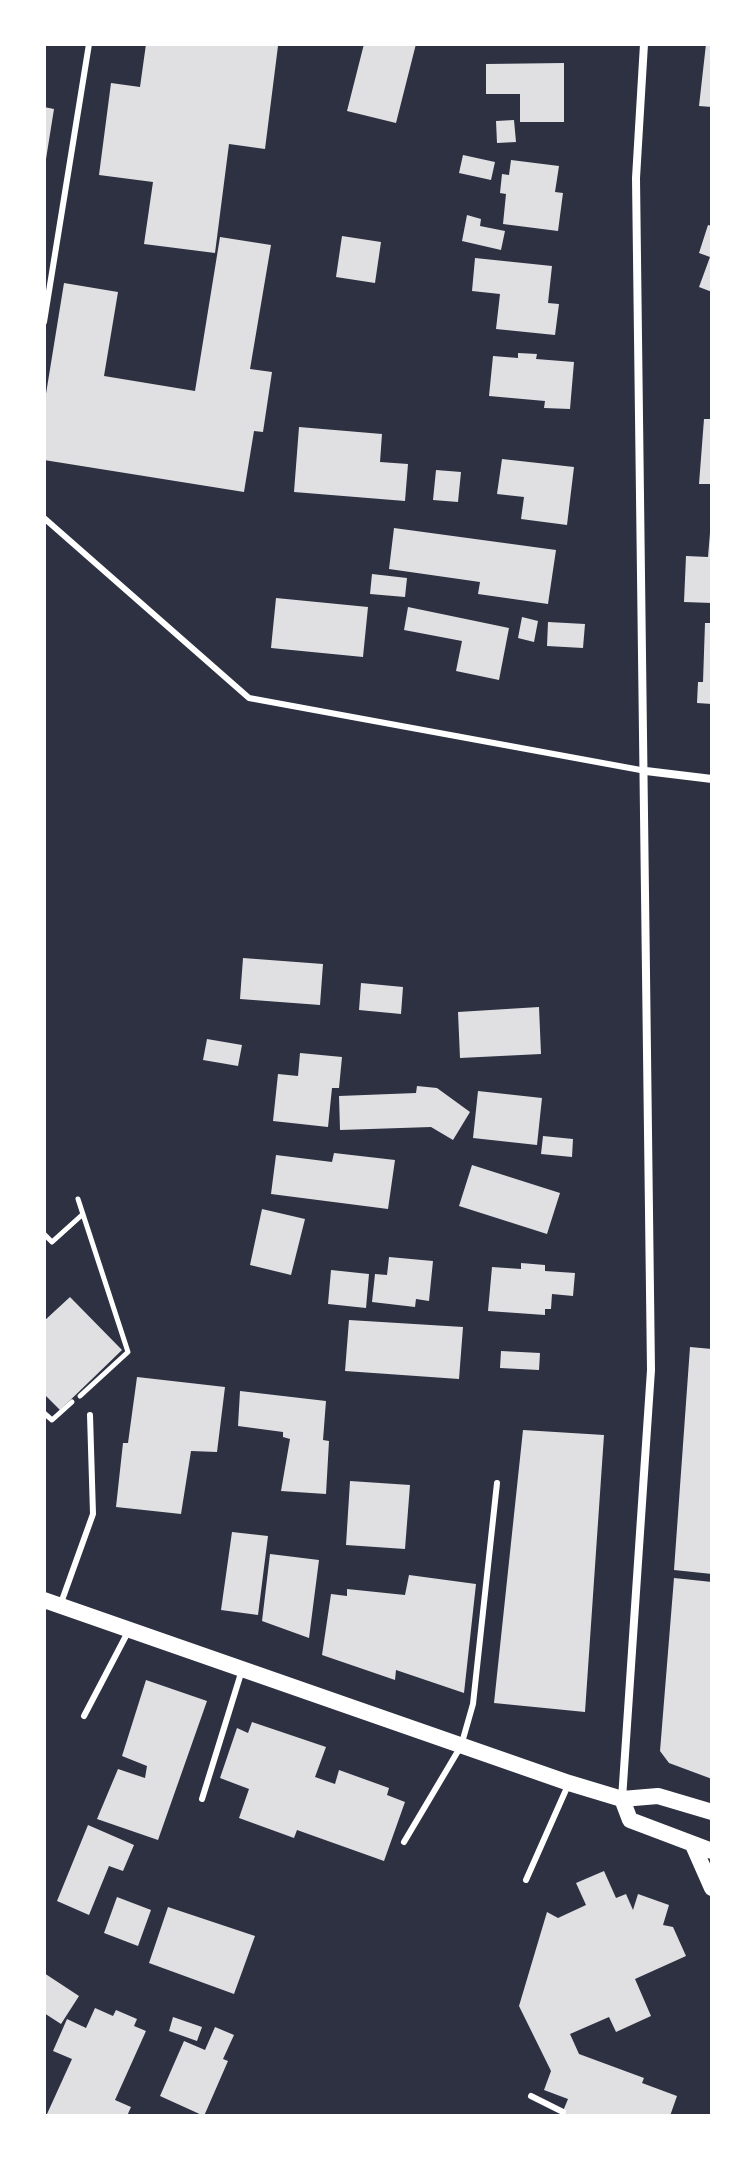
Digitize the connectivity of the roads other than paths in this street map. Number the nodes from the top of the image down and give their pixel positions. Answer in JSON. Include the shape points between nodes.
{"nodes":[{"id":1,"x":89,"y":44,"type":"edge"},
{"id":2,"x":644,"y":44,"type":"edge"},
{"id":3,"x":44,"y":322,"type":"edge"},
{"id":4,"x":44,"y":518,"type":"edge"},
{"id":5,"x":646,"y":771,"type":"junction"},
{"id":6,"x":712,"y":779,"type":"edge"},
{"id":7,"x":90,"y":1415,"type":"dead end"},
{"id":8,"x":497,"y":1483,"type":"dead end"},
{"id":9,"x":52,"y":1603,"type":"edge"},
{"id":10,"x":129,"y":1630,"type":"junction"},
{"id":11,"x":242,"y":1670,"type":"junction"},
{"id":12,"x":84,"y":1716,"type":"dead end"},
{"id":13,"x":461,"y":1746,"type":"junction"},
{"id":14,"x":569,"y":1783,"type":"junction"},
{"id":15,"x":202,"y":1799,"type":"dead end"},
{"id":16,"x":622,"y":1799,"type":"junction"},
{"id":17,"x":712,"y":1812,"type":"edge"},
{"id":18,"x":404,"y":1842,"type":"dead end"},
{"id":19,"x":693,"y":1845,"type":"junction"},
{"id":20,"x":712,"y":1851,"type":"edge"},
{"id":21,"x":526,"y":1880,"type":"dead end"},
{"id":22,"x":712,"y":1888,"type":"edge"},
{"id":23,"x":531,"y":2096,"type":"dead end"},
{"id":24,"x":563,"y":2112,"type":"dead end"}],
"edges":[{"from":1,"to":3,"type":"lane"},
{"from":2,"to":5,"type":"street","via":[[636,178]]},
{"from":4,"to":5,"type":"lane","via":[[249,698]]},
{"from":5,"to":6,"type":"street"},
{"from":5,"to":16,"type":"street","via":[[651,1370]]},
{"from":7,"to":9,"type":"lane","via":[[93,1514]]},
{"from":8,"to":13,"type":"lane","via":[[473,1704]]},
{"from":9,"to":10,"type":"main road"},
{"from":10,"to":11,"type":"main road"},
{"from":10,"to":12,"type":"lane"},
{"from":11,"to":13,"type":"main road"},
{"from":11,"to":15,"type":"lane"},
{"from":13,"to":14,"type":"main road"},
{"from":13,"to":18,"type":"lane"},
{"from":14,"to":16,"type":"main road"},
{"from":14,"to":21,"type":"lane"},
{"from":16,"to":17,"type":"main road","via":[[658,1796]]},
{"from":16,"to":19,"type":"main road","via":[[630,1820]]},
{"from":19,"to":20,"type":"main road"},
{"from":19,"to":22,"type":"main road"},
{"from":23,"to":24,"type":"lane"}]}
